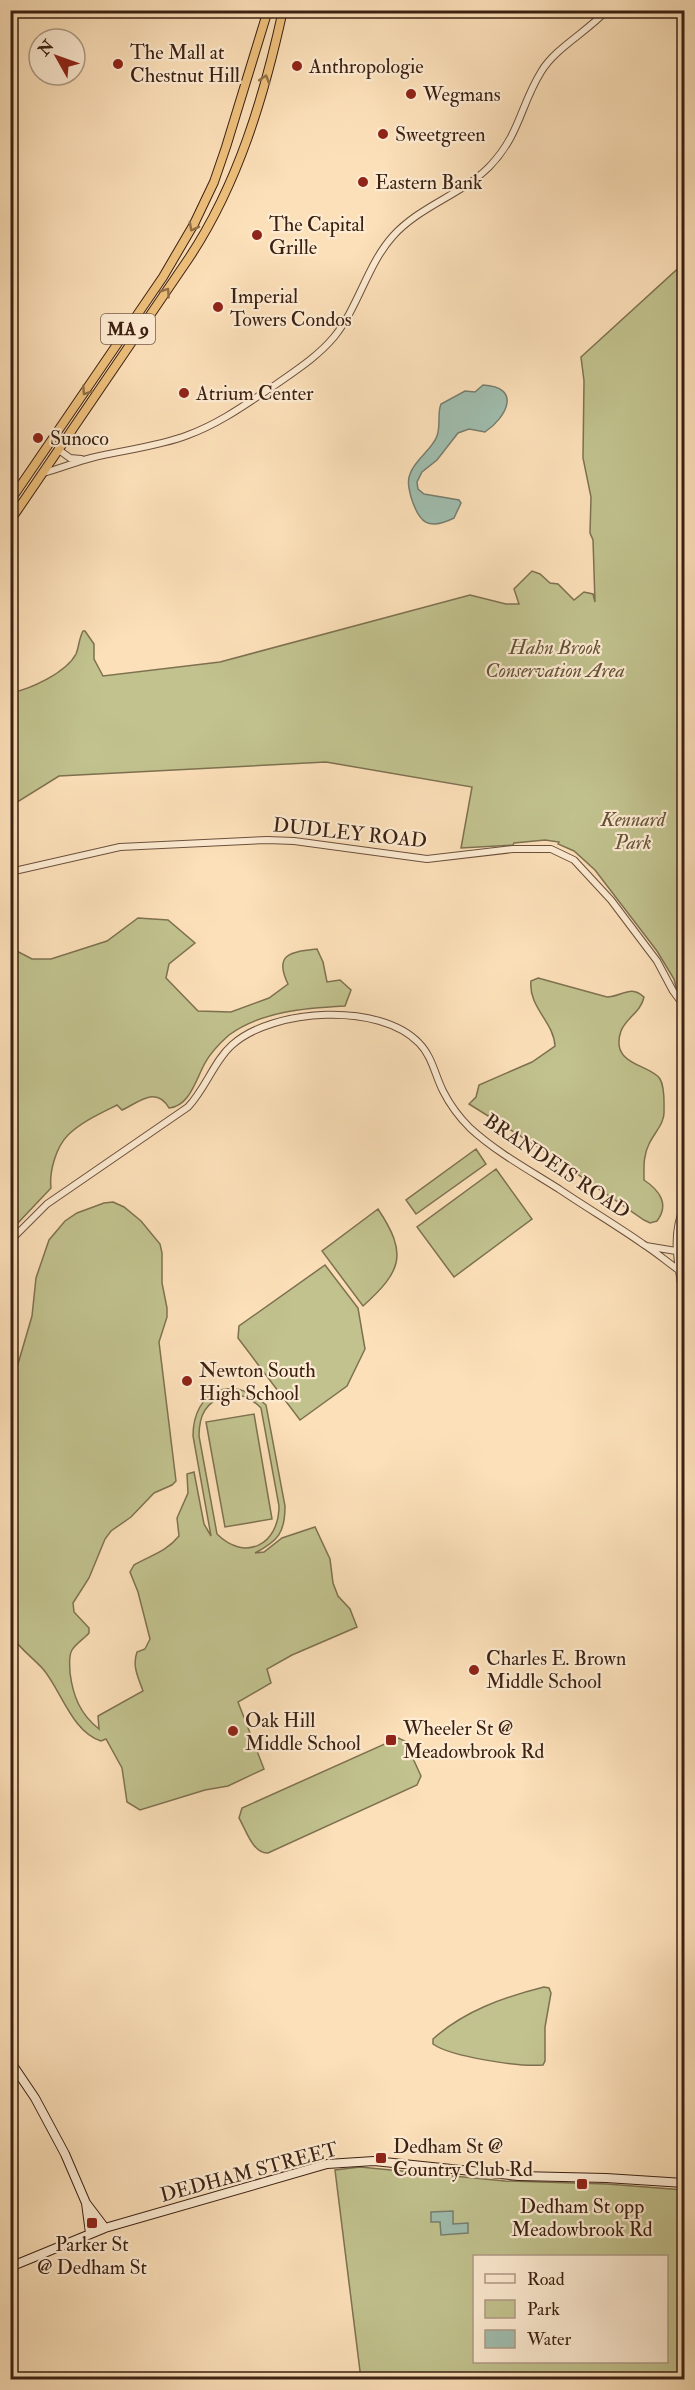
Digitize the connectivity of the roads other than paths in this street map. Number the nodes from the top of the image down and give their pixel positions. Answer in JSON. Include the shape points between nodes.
{"nodes":[{"id":1,"x":268,"y":10,"type":"edge"},
{"id":2,"x":283,"y":10,"type":"edge"},
{"id":3,"x":607,"y":10,"type":"edge"},
{"id":4,"x":59,"y":450,"type":"junction"},
{"id":5,"x":87,"y":459,"type":"junction"},
{"id":6,"x":43,"y":473,"type":"junction"},
{"id":7,"x":10,"y":501,"type":"edge"},
{"id":8,"x":10,"y":521,"type":"edge"},
{"id":9,"x":10,"y":872,"type":"edge"},
{"id":10,"x":684,"y":1006,"type":"edge"},
{"id":11,"x":684,"y":1207,"type":"edge"},
{"id":12,"x":10,"y":1241,"type":"edge"},
{"id":13,"x":646,"y":1246,"type":"junction"},
{"id":14,"x":676,"y":1251,"type":"junction"},
{"id":15,"x":680,"y":1271,"type":"junction"},
{"id":16,"x":684,"y":1307,"type":"edge"},
{"id":17,"x":10,"y":2061,"type":"edge"},
{"id":18,"x":684,"y":2183,"type":"edge"},
{"id":19,"x":87,"y":2203,"type":"junction"},
{"id":20,"x":105,"y":2228,"type":"junction"},
{"id":21,"x":90,"y":2233,"type":"junction"},
{"id":22,"x":10,"y":2267,"type":"edge"}],
"edges":[{"from":1,"to":7,"type":"highway","number":"MA 9","one_way":true,"via":[[214,182],[194,224],[163,277]]},
{"from":4,"to":2,"type":"highway","number":"MA 9","one_way":true,"via":[[214,217],[246,143]]},
{"from":3,"to":5,"type":"street","via":[[540,72],[516,130],[501,153],[476,179],[424,210],[394,235],[375,261],[341,327],[318,353],[209,426],[172,441]]},
{"from":4,"to":5,"type":"street","via":[[71,458]]},
{"from":4,"to":6,"type":"highway","number":"MA 9"},
{"from":5,"to":6,"type":"street"},
{"from":6,"to":8,"type":"highway","number":"MA 9"},
{"from":9,"to":10,"type":"street","name":"DUDLEY ROAD","via":[[120,847],[267,840],[427,859],[513,849],[551,849],[572,858],[611,900],[657,961]]},
{"from":11,"to":14,"type":"street","via":[[675,1236]]},
{"from":12,"to":13,"type":"street","name":"BRANDEIS ROAD","via":[[47,1203],[188,1107],[223,1055],[244,1035],[298,1017],[334,1015],[386,1023],[414,1037],[427,1054],[448,1102],[470,1128]]},
{"from":13,"to":14,"type":"street","name":"BRANDEIS ROAD"},
{"from":13,"to":15,"type":"street","name":"BRANDEIS ROAD"},
{"from":14,"to":15,"type":"street"},
{"from":15,"to":16,"type":"street"},
{"from":17,"to":19,"type":"main road","via":[[53,2127]]},
{"from":18,"to":20,"type":"main road","name":"DEDHAM STREET","via":[[519,2176],[359,2161],[310,2168]]},
{"from":19,"to":20,"type":"main road"},
{"from":19,"to":21,"type":"main road"},
{"from":20,"to":21,"type":"main road","name":"DEDHAM STREET"},
{"from":21,"to":22,"type":"main road","name":"DEDHAM STREET"}]}
